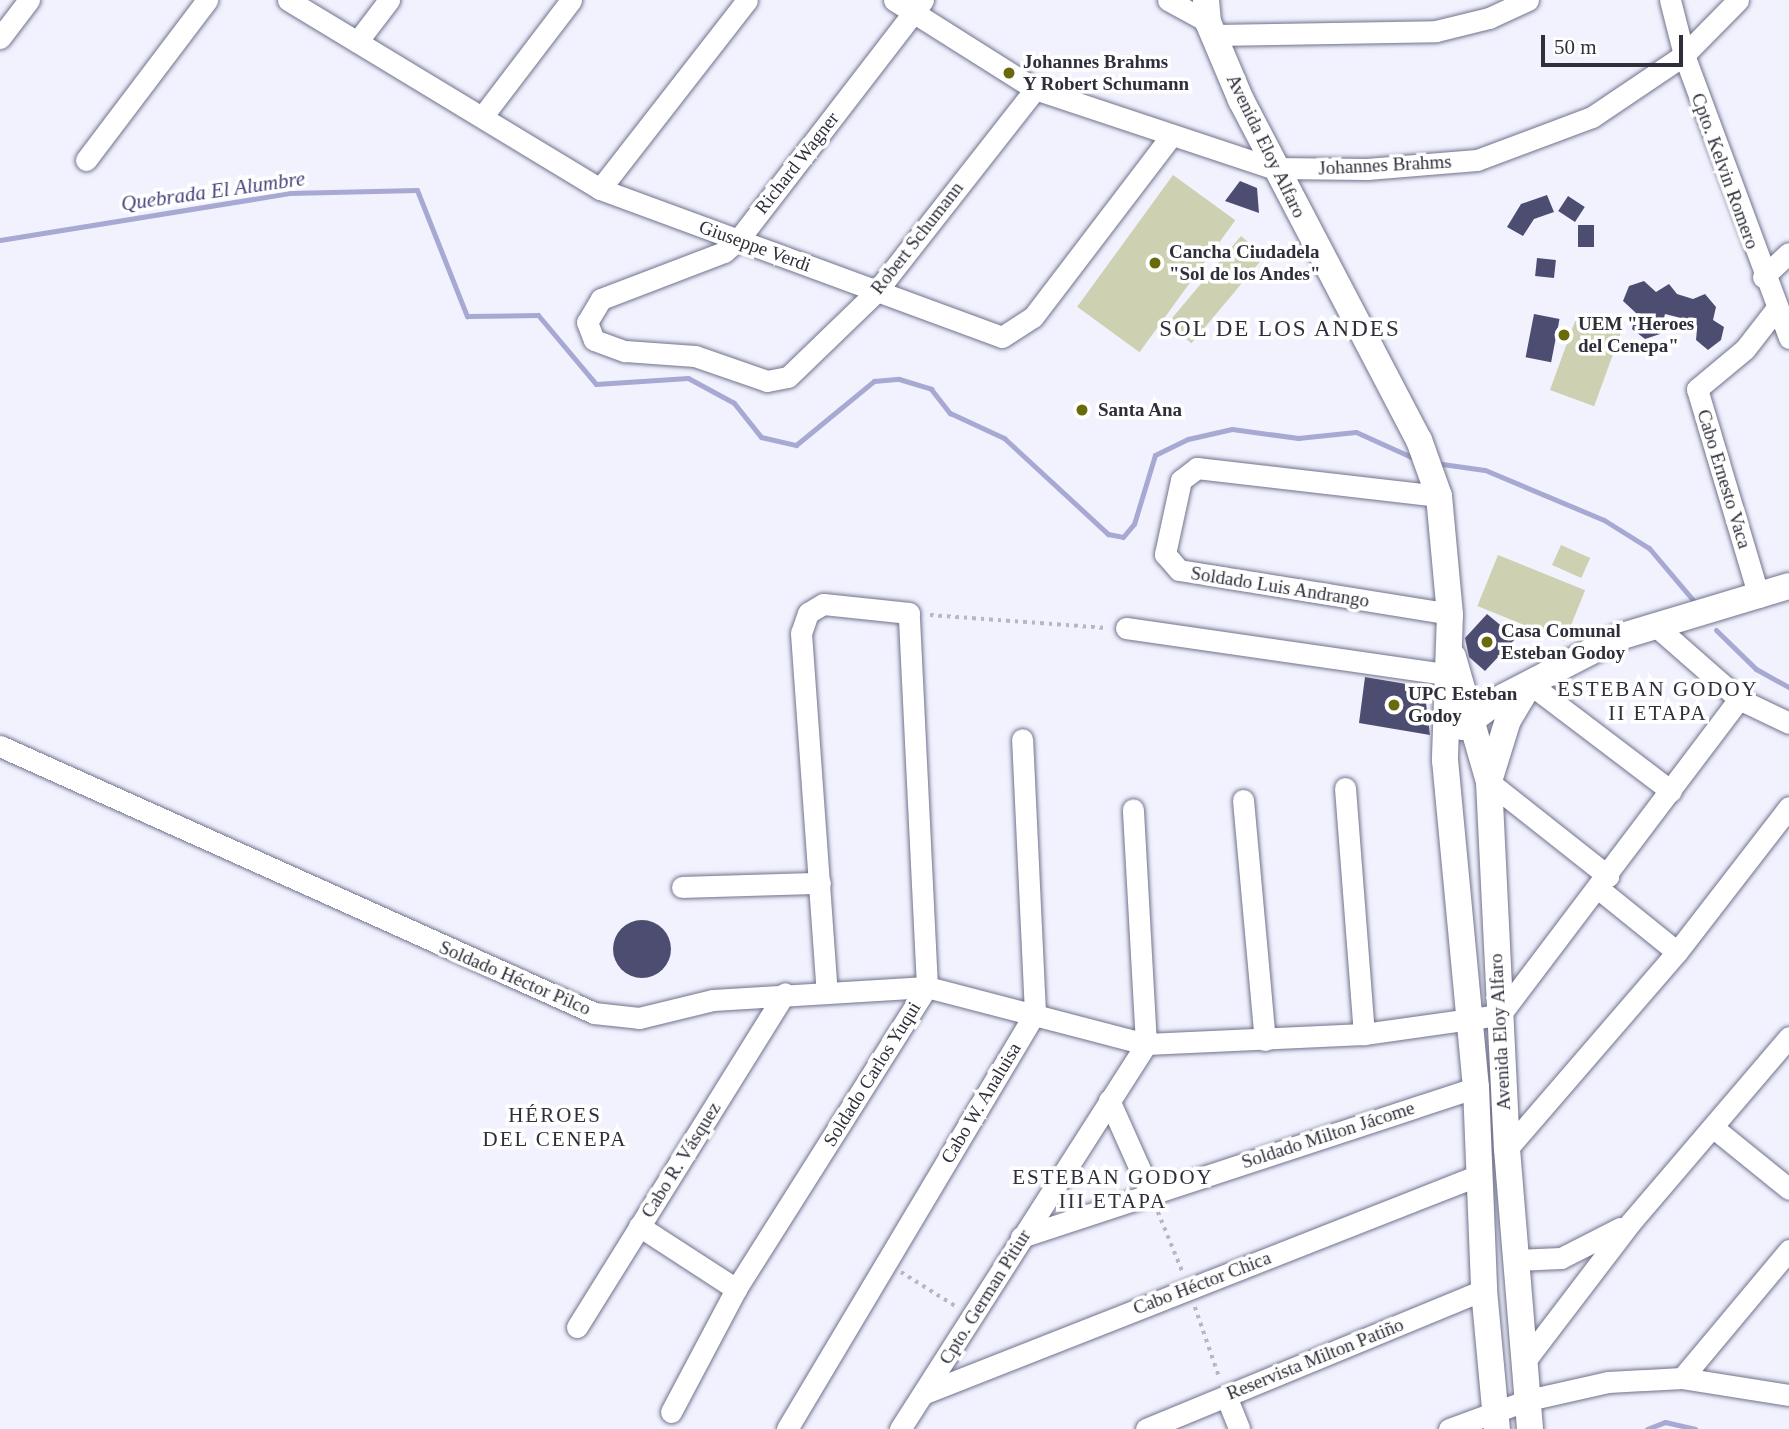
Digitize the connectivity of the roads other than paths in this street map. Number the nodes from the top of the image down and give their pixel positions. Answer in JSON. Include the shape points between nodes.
{"nodes":[{"id":1,"x":29,"y":0,"type":"edge"},
{"id":2,"x":207,"y":0,"type":"edge"},
{"id":3,"x":288,"y":0,"type":"edge"},
{"id":4,"x":389,"y":0,"type":"edge"},
{"id":5,"x":570,"y":0,"type":"edge"},
{"id":6,"x":747,"y":0,"type":"edge"},
{"id":7,"x":894,"y":0,"type":"edge"},
{"id":8,"x":1168,"y":0,"type":"edge"},
{"id":9,"x":1528,"y":0,"type":"edge"},
{"id":10,"x":1670,"y":0,"type":"edge"},
{"id":11,"x":1738,"y":0,"type":"edge"},
{"id":12,"x":918,"y":6,"type":"edge"},
{"id":13,"x":1210,"y":19,"type":"edge"},
{"id":14,"x":0,"y":38,"type":"edge"},
{"id":15,"x":357,"y":42,"type":"junction"},
{"id":16,"x":1684,"y":55,"type":"junction"},
{"id":17,"x":1034,"y":89,"type":"junction"},
{"id":18,"x":481,"y":117,"type":"junction"},
{"id":19,"x":1171,"y":136,"type":"junction"},
{"id":20,"x":86,"y":160,"type":"dead end"},
{"id":21,"x":1273,"y":168,"type":"junction"},
{"id":22,"x":600,"y":189,"type":"junction"},
{"id":23,"x":739,"y":239,"type":"junction"},
{"id":24,"x":1789,"y":253,"type":"edge"},
{"id":25,"x":1763,"y":276,"type":"junction"},
{"id":26,"x":876,"y":292,"type":"junction"},
{"id":27,"x":1776,"y":309,"type":"junction"},
{"id":28,"x":1789,"y":338,"type":"edge"},
{"id":29,"x":788,"y":377,"type":"joint"},
{"id":30,"x":1436,"y":488,"type":"junction"},
{"id":31,"x":1789,"y":586,"type":"edge"},
{"id":32,"x":1759,"y":597,"type":"junction"},
{"id":33,"x":1450,"y":614,"type":"junction"},
{"id":34,"x":1657,"y":627,"type":"junction"},
{"id":35,"x":1126,"y":628,"type":"road end"},
{"id":36,"x":1453,"y":676,"type":"junction"},
{"id":37,"x":1530,"y":684,"type":"junction"},
{"id":38,"x":1739,"y":699,"type":"junction"},
{"id":39,"x":1474,"y":716,"type":"junction"},
{"id":40,"x":1789,"y":723,"type":"edge"},
{"id":41,"x":1022,"y":739,"type":"dead end"},
{"id":42,"x":0,"y":746,"type":"edge"},
{"id":43,"x":1445,"y":760,"type":"junction"},
{"id":44,"x":1489,"y":782,"type":"junction"},
{"id":45,"x":1345,"y":788,"type":"dead end"},
{"id":46,"x":1671,"y":792,"type":"junction"},
{"id":47,"x":1244,"y":800,"type":"dead end"},
{"id":48,"x":1789,"y":807,"type":"edge"},
{"id":49,"x":1133,"y":809,"type":"dead end"},
{"id":50,"x":1603,"y":883,"type":"junction"},
{"id":51,"x":820,"y":884,"type":"junction"},
{"id":52,"x":682,"y":887,"type":"dead end"},
{"id":53,"x":1677,"y":952,"type":"junction"},
{"id":54,"x":927,"y":986,"type":"junction"},
{"id":55,"x":785,"y":993,"type":"junction"},
{"id":56,"x":827,"y":993,"type":"junction"},
{"id":57,"x":1035,"y":1013,"type":"junction"},
{"id":58,"x":1500,"y":1015,"type":"junction"},
{"id":59,"x":1467,"y":1023,"type":"junction"},
{"id":60,"x":1364,"y":1034,"type":"junction"},
{"id":61,"x":1789,"y":1037,"type":"edge"},
{"id":62,"x":1265,"y":1040,"type":"junction"},
{"id":63,"x":1146,"y":1044,"type":"junction"},
{"id":64,"x":1476,"y":1087,"type":"junction"},
{"id":65,"x":1110,"y":1100,"type":"junction"},
{"id":66,"x":1714,"y":1129,"type":"junction"},
{"id":67,"x":1507,"y":1149,"type":"junction"},
{"id":68,"x":1479,"y":1175,"type":"junction"},
{"id":69,"x":1789,"y":1189,"type":"edge"},
{"id":70,"x":1151,"y":1194,"type":"junction"},
{"id":71,"x":1631,"y":1222,"type":"junction"},
{"id":72,"x":639,"y":1226,"type":"junction"},
{"id":73,"x":1021,"y":1237,"type":"junction"},
{"id":74,"x":1789,"y":1250,"type":"edge"},
{"id":75,"x":1516,"y":1260,"type":"junction"},
{"id":76,"x":736,"y":1289,"type":"junction"},
{"id":77,"x":1484,"y":1290,"type":"junction"},
{"id":78,"x":578,"y":1327,"type":"dead end"},
{"id":79,"x":1525,"y":1361,"type":"junction"},
{"id":80,"x":1682,"y":1378,"type":"junction"},
{"id":81,"x":925,"y":1393,"type":"junction"},
{"id":82,"x":1789,"y":1395,"type":"edge"},
{"id":83,"x":1226,"y":1396,"type":"junction"},
{"id":84,"x":1528,"y":1400,"type":"junction"},
{"id":85,"x":671,"y":1412,"type":"dead end"},
{"id":86,"x":1498,"y":1419,"type":"edge"},
{"id":87,"x":787,"y":1429,"type":"edge"},
{"id":88,"x":900,"y":1429,"type":"edge"},
{"id":89,"x":1146,"y":1429,"type":"edge"},
{"id":90,"x":1239,"y":1429,"type":"edge"},
{"id":91,"x":1449,"y":1429,"type":"edge"},
{"id":92,"x":1530,"y":1429,"type":"edge"}],
"edges":[{"from":1,"to":14,"type":"street"},
{"from":2,"to":20,"type":"street"},
{"from":3,"to":15,"type":"street","name":"Giuseppe Verdi"},
{"from":4,"to":15,"type":"street"},
{"from":5,"to":18,"type":"street"},
{"from":6,"to":22,"type":"street"},
{"from":7,"to":12,"type":"street","name":"Johannes Brahms"},
{"from":8,"to":13,"type":"street"},
{"from":9,"to":13,"type":"street","via":[[1489,18],[1436,31]]},
{"from":10,"to":16,"type":"street","name":"Cpto. Kelvin Romero"},
{"from":11,"to":16,"type":"street","name":"Johannes Brahms"},
{"from":12,"to":17,"type":"street","name":"Johannes Brahms"},
{"from":12,"to":23,"type":"street","name":"Richard Wagner"},
{"from":13,"to":21,"type":"street","name":"Avenida Eloy Alfaro"},
{"from":15,"to":18,"type":"street","name":"Giuseppe Verdi"},
{"from":16,"to":21,"type":"street","name":"Johannes Brahms","via":[[1592,117],[1477,160],[1367,169]]},
{"from":16,"to":25,"type":"street","name":"Cpto. Kelvin Romero"},
{"from":17,"to":19,"type":"street","name":"Johannes Brahms"},
{"from":17,"to":26,"type":"street","name":"Robert Schumann"},
{"from":18,"to":22,"type":"street","name":"Giuseppe Verdi"},
{"from":19,"to":21,"type":"street","name":"Johannes Brahms"},
{"from":19,"to":26,"type":"street","name":"Giuseppe Verdi","via":[[1033,317],[1013,334],[1002,337]]},
{"from":21,"to":30,"type":"street","name":"Avenida Eloy Alfaro","via":[[1419,440]]},
{"from":22,"to":23,"type":"street","name":"Giuseppe Verdi"},
{"from":23,"to":26,"type":"street","name":"Giuseppe Verdi"},
{"from":23,"to":29,"type":"street","name":"Richard Wagner","via":[[724,252],[601,299],[587,322],[594,340],[608,347],[695,356],[767,382]]},
{"from":24,"to":25,"type":"street"},
{"from":25,"to":27,"type":"street","name":"Cpto. Kelvin Romero"},
{"from":26,"to":29,"type":"street","name":"Robert Schumann"},
{"from":27,"to":28,"type":"street","name":"Cpto. Kelvin Romero"},
{"from":27,"to":32,"type":"street","name":"Cabo Ernesto Vaca","via":[[1745,349],[1697,388]]},
{"from":30,"to":33,"type":"street","name":"Avenida Eloy Alfaro"},
{"from":30,"to":33,"type":"street","name":"Soldado Luis Andrango","via":[[1197,468],[1181,480],[1165,554],[1179,570]]},
{"from":31,"to":32,"type":"street"},
{"from":32,"to":34,"type":"street"},
{"from":33,"to":36,"type":"street","name":"Avenida Eloy Alfaro"},
{"from":34,"to":37,"type":"street","via":[[1587,651]]},
{"from":34,"to":38,"type":"street"},
{"from":35,"to":36,"type":"street"},
{"from":36,"to":39,"type":"street","name":"Avenida Eloy Alfaro"},
{"from":36,"to":43,"type":"street","name":"Avenida Eloy Alfaro"},
{"from":37,"to":39,"type":"street"},
{"from":37,"to":44,"type":"street","via":[[1508,720]]},
{"from":37,"to":46,"type":"street"},
{"from":38,"to":40,"type":"street"},
{"from":38,"to":46,"type":"street"},
{"from":39,"to":43,"type":"street"},
{"from":39,"to":44,"type":"street","name":"Avenida Eloy Alfaro"},
{"from":41,"to":57,"type":"street"},
{"from":42,"to":55,"type":"street","name":"Soldado Héctor Pilco","via":[[568,1005],[639,1018],[713,1000]]},
{"from":43,"to":59,"type":"street","name":"Avenida Eloy Alfaro"},
{"from":44,"to":50,"type":"street"},
{"from":44,"to":58,"type":"street","name":"Avenida Eloy Alfaro"},
{"from":45,"to":60,"type":"street"},
{"from":46,"to":50,"type":"street"},
{"from":47,"to":62,"type":"street"},
{"from":48,"to":53,"type":"street"},
{"from":49,"to":63,"type":"street"},
{"from":50,"to":53,"type":"street"},
{"from":50,"to":58,"type":"street"},
{"from":51,"to":52,"type":"street"},
{"from":51,"to":54,"type":"street","name":"Soldado Carlos Yuqui","via":[[801,633],[808,614],[823,604],[909,613]]},
{"from":51,"to":56,"type":"street"},
{"from":53,"to":67,"type":"street"},
{"from":54,"to":56,"type":"street","name":"Soldado Héctor Pilco"},
{"from":54,"to":57,"type":"street","name":"Soldado Héctor Pilco"},
{"from":54,"to":76,"type":"street","name":"Soldado Carlos Yuqui"},
{"from":55,"to":56,"type":"street","name":"Soldado Héctor Pilco"},
{"from":55,"to":72,"type":"street","name":"Cabo R. Vásquez"},
{"from":57,"to":63,"type":"street","name":"Soldado Héctor Pilco"},
{"from":57,"to":87,"type":"street","name":"Cabo W. Analuisa"},
{"from":58,"to":59,"type":"street","name":"Soldado Héctor Pilco"},
{"from":58,"to":67,"type":"street","name":"Avenida Eloy Alfaro"},
{"from":59,"to":60,"type":"street","name":"Soldado Héctor Pilco"},
{"from":59,"to":64,"type":"street","name":"Avenida Eloy Alfaro"},
{"from":60,"to":62,"type":"street","name":"Soldado Héctor Pilco"},
{"from":61,"to":66,"type":"street"},
{"from":62,"to":63,"type":"street","name":"Soldado Héctor Pilco"},
{"from":63,"to":65,"type":"street","name":"Cpto. German Pitiur"},
{"from":64,"to":68,"type":"street","name":"Avenida Eloy Alfaro"},
{"from":64,"to":70,"type":"street","name":"Soldado Milton Jácome"},
{"from":65,"to":70,"type":"street"},
{"from":65,"to":73,"type":"street","name":"Cpto. German Pitiur"},
{"from":66,"to":69,"type":"street"},
{"from":66,"to":71,"type":"street"},
{"from":67,"to":75,"type":"street","name":"Avenida Eloy Alfaro"},
{"from":68,"to":77,"type":"street","name":"Avenida Eloy Alfaro"},
{"from":68,"to":81,"type":"street","name":"Cabo Héctor Chica"},
{"from":70,"to":73,"type":"street","name":"Soldado Milton Jácome"},
{"from":71,"to":75,"type":"street","via":[[1561,1258]]},
{"from":71,"to":79,"type":"street"},
{"from":72,"to":76,"type":"street"},
{"from":72,"to":78,"type":"street","name":"Cabo R. Vásquez"},
{"from":73,"to":81,"type":"street","name":"Cpto. German Pitiur"},
{"from":74,"to":80,"type":"street"},
{"from":75,"to":79,"type":"street","name":"Avenida Eloy Alfaro"},
{"from":76,"to":85,"type":"street","name":"Soldado Carlos Yuqui"},
{"from":77,"to":83,"type":"street","name":"Reservista Milton Patiño"},
{"from":77,"to":86,"type":"street","name":"Avenida Eloy Alfaro"},
{"from":79,"to":84,"type":"street","name":"Avenida Eloy Alfaro"},
{"from":80,"to":82,"type":"street"},
{"from":80,"to":84,"type":"street","via":[[1608,1382]]},
{"from":81,"to":88,"type":"street","name":"Cpto. German Pitiur"},
{"from":83,"to":89,"type":"street","name":"Reservista Milton Patiño"},
{"from":83,"to":90,"type":"street"},
{"from":84,"to":86,"type":"street"},
{"from":84,"to":92,"type":"street","name":"Avenida Eloy Alfaro"},
{"from":86,"to":91,"type":"street"}]}
